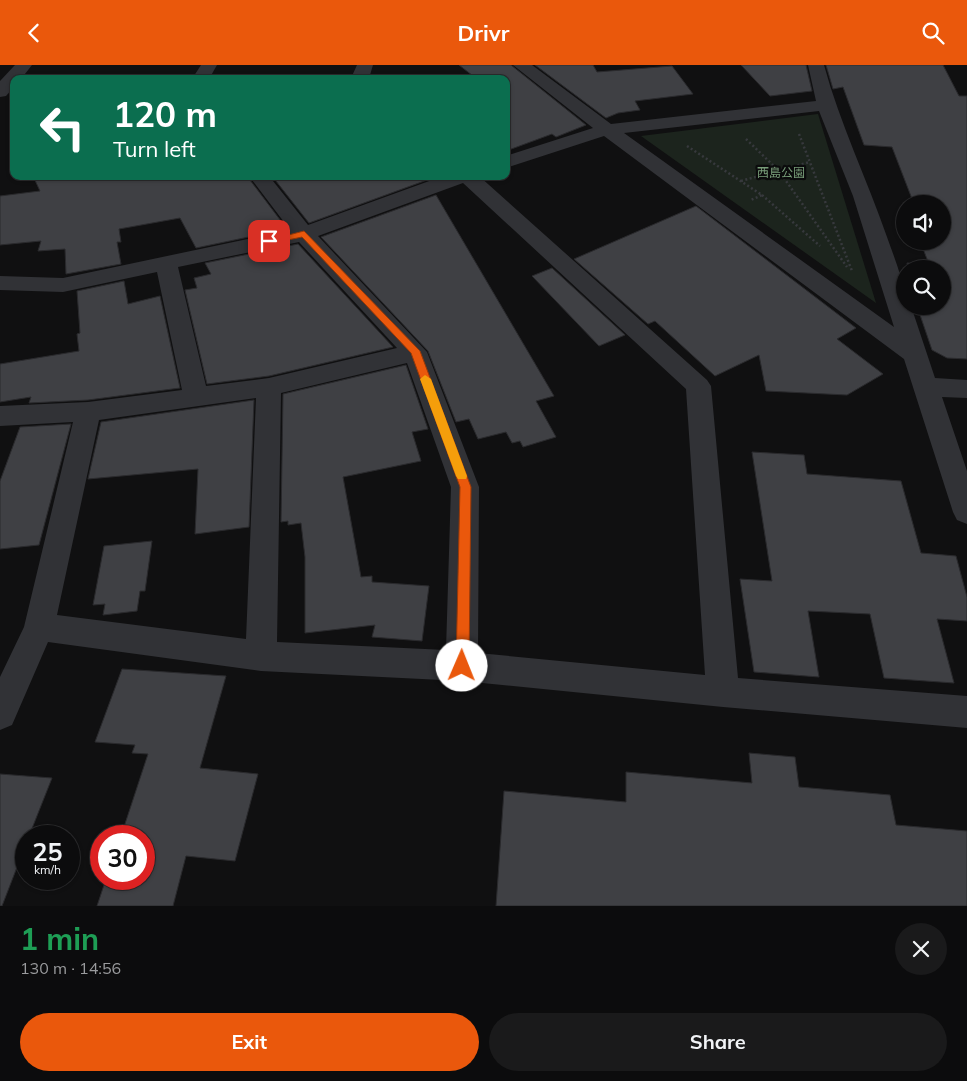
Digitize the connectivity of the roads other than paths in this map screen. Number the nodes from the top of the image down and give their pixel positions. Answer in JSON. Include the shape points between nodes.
{"nodes":[{"id":1,"x":24,"y":65,"type":"edge"},
{"id":2,"x":521,"y":65,"type":"edge"},
{"id":3,"x":816,"y":65,"type":"edge"},
{"id":4,"x":15,"y":75,"type":"edge"},
{"id":5,"x":826,"y":105,"type":"junction"},
{"id":6,"x":606,"y":129,"type":"junction"},
{"id":7,"x":510,"y":161,"type":"edge"},
{"id":8,"x":262,"y":180,"type":"edge"},
{"id":9,"x":451,"y":180,"type":"edge"},
{"id":10,"x":471,"y":180,"type":"edge"},
{"id":11,"x":304,"y":234,"type":"junction"},
{"id":12,"x":166,"y":263,"type":"junction"},
{"id":13,"x":0,"y":283,"type":"edge"},
{"id":14,"x":415,"y":351,"type":"junction"},
{"id":15,"x":916,"y":355,"type":"junction"},
{"id":16,"x":269,"y":387,"type":"junction"},
{"id":17,"x":928,"y":387,"type":"junction"},
{"id":18,"x":967,"y":389,"type":"edge"},
{"id":19,"x":196,"y":397,"type":"junction"},
{"id":20,"x":88,"y":412,"type":"junction"},
{"id":21,"x":0,"y":416,"type":"edge"},
{"id":22,"x":967,"y":512,"type":"edge"},
{"id":23,"x":39,"y":627,"type":"junction"},
{"id":24,"x":261,"y":656,"type":"junction"},
{"id":25,"x":462,"y":666,"type":"junction"},
{"id":26,"x":723,"y":692,"type":"junction"},
{"id":27,"x":967,"y":712,"type":"edge"},
{"id":28,"x":0,"y":713,"type":"edge"}],
"edges":[{"from":1,"to":4,"type":"street"},
{"from":2,"to":6,"type":"street"},
{"from":3,"to":5,"type":"street"},
{"from":5,"to":6,"type":"street"},
{"from":5,"to":15,"type":"street","via":[[863,196]]},
{"from":6,"to":7,"type":"street"},
{"from":6,"to":15,"type":"street"},
{"from":8,"to":11,"type":"street"},
{"from":9,"to":11,"type":"street"},
{"from":10,"to":26,"type":"street","via":[[698,386]]},
{"from":11,"to":12,"type":"street"},
{"from":11,"to":14,"type":"street"},
{"from":12,"to":13,"type":"street","via":[[63,285]]},
{"from":12,"to":19,"type":"street"},
{"from":14,"to":16,"type":"street"},
{"from":14,"to":25,"type":"street","via":[[465,487]]},
{"from":15,"to":17,"type":"street"},
{"from":16,"to":19,"type":"street"},
{"from":16,"to":24,"type":"street"},
{"from":17,"to":18,"type":"street"},
{"from":17,"to":22,"type":"street"},
{"from":19,"to":20,"type":"street"},
{"from":20,"to":21,"type":"street"},
{"from":20,"to":23,"type":"street"},
{"from":23,"to":24,"type":"street"},
{"from":23,"to":28,"type":"street"},
{"from":24,"to":25,"type":"street"},
{"from":25,"to":26,"type":"street"},
{"from":26,"to":27,"type":"street"}]}
